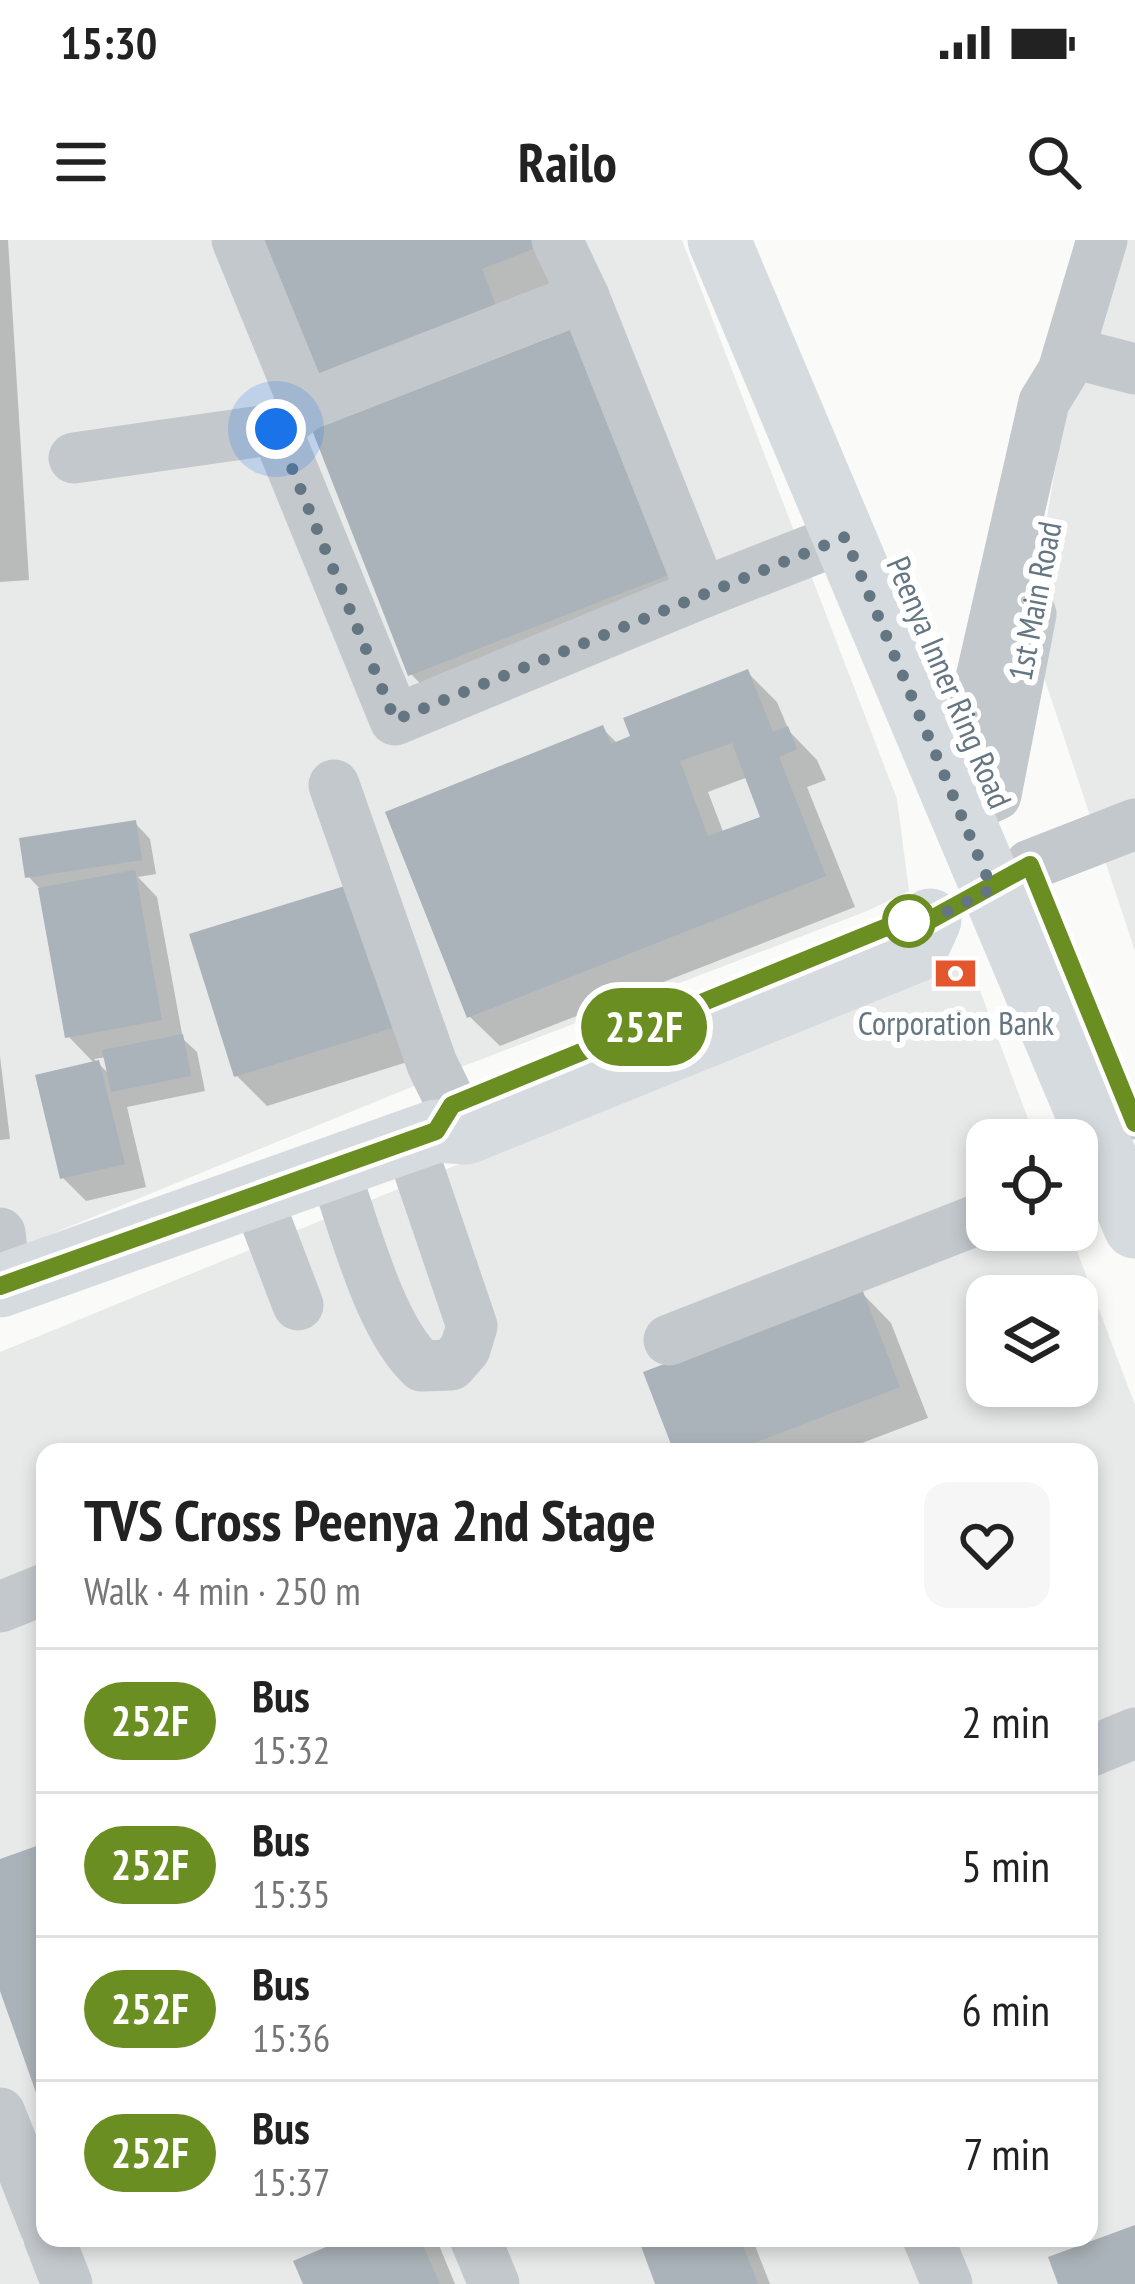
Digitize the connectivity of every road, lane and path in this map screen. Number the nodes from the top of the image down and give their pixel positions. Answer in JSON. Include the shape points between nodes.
{"nodes":[{"id":1,"x":237,"y":240,"type":"edge"},
{"id":2,"x":557,"y":240,"type":"edge"},
{"id":3,"x":719,"y":240,"type":"edge"},
{"id":4,"x":765,"y":240,"type":"edge"},
{"id":5,"x":1102,"y":240,"type":"edge"},
{"id":6,"x":584,"y":297,"type":"junction"},
{"id":7,"x":1066,"y":361,"type":"junction"},
{"id":8,"x":1135,"y":370,"type":"edge"},
{"id":9,"x":291,"y":418,"type":"junction"},
{"id":10,"x":74,"y":458,"type":"dead end"},
{"id":11,"x":845,"y":537,"type":"junction"},
{"id":12,"x":701,"y":593,"type":"junction"},
{"id":13,"x":966,"y":773,"type":"junction"},
{"id":14,"x":334,"y":785,"type":"dead end"},
{"id":15,"x":1135,"y":824,"type":"edge"},
{"id":16,"x":1011,"y":877,"type":"junction"},
{"id":17,"x":432,"y":1125,"type":"junction"},
{"id":18,"x":1118,"y":1140,"type":"edge"},
{"id":19,"x":333,"y":1167,"type":"junction"},
{"id":20,"x":256,"y":1195,"type":"junction"},
{"id":21,"x":966,"y":1224,"type":"edge"},
{"id":22,"x":1135,"y":1226,"type":"edge"},
{"id":23,"x":2,"y":1267,"type":"edge"},
{"id":24,"x":298,"y":1305,"type":"dead end"},
{"id":25,"x":669,"y":1340,"type":"dead end"},
{"id":26,"x":36,"y":1593,"type":"edge"},
{"id":27,"x":0,"y":1607,"type":"edge"},
{"id":28,"x":1135,"y":1733,"type":"edge"},
{"id":29,"x":1098,"y":1748,"type":"edge"},
{"id":30,"x":0,"y":2113,"type":"edge"},
{"id":31,"x":30,"y":2197,"type":"edge"},
{"id":32,"x":53,"y":2247,"type":"edge"},
{"id":33,"x":479,"y":2247,"type":"edge"},
{"id":34,"x":932,"y":2247,"type":"edge"},
{"id":35,"x":68,"y":2284,"type":"edge"},
{"id":36,"x":494,"y":2284,"type":"edge"},
{"id":37,"x":946,"y":2284,"type":"edge"}],
"edges":[{"from":1,"to":9,"type":"street"},
{"from":2,"to":6,"type":"street"},
{"from":3,"to":11,"type":"main road","name":"Peenya Inner Ring Road"},
{"from":4,"to":13,"type":"main road","name":"Peenya Inner Ring Road"},
{"from":5,"to":7,"type":"street","name":"1st Main Road"},
{"from":6,"to":9,"type":"street"},
{"from":6,"to":12,"type":"street"},
{"from":7,"to":8,"type":"street"},
{"from":7,"to":13,"type":"street","name":"1st Main Road","via":[[1044,402]]},
{"from":7,"to":13,"type":"street","name":"1st Main Road","via":[[1071,409]]},
{"from":9,"to":10,"type":"street"},
{"from":9,"to":12,"type":"street","via":[[395,720]]},
{"from":11,"to":12,"type":"street"},
{"from":11,"to":13,"type":"main road","name":"Peenya Inner Ring Road"},
{"from":13,"to":16,"type":"main road","name":"Peenya Inner Ring Road"},
{"from":14,"to":17,"type":"street","via":[[432,1064]]},
{"from":15,"to":16,"type":"street"},
{"from":16,"to":17,"type":"main road","via":[[930,920],[916,951],[466,1133]]},
{"from":16,"to":18,"type":"main road","name":"Peenya Inner Ring Road"},
{"from":17,"to":19,"type":"main road"},
{"from":17,"to":19,"type":"street","via":[[472,1326],[451,1365],[422,1366],[404,1350]]},
{"from":18,"to":22,"type":"main road","name":"Peenya Inner Ring Road"},
{"from":19,"to":20,"type":"main road"},
{"from":20,"to":23,"type":"main road"},
{"from":20,"to":24,"type":"street"},
{"from":21,"to":25,"type":"street"},
{"from":26,"to":27,"type":"street"},
{"from":28,"to":29,"type":"street"},
{"from":30,"to":31,"type":"street"},
{"from":32,"to":35,"type":"street"},
{"from":33,"to":36,"type":"street"},
{"from":34,"to":37,"type":"street"}]}
